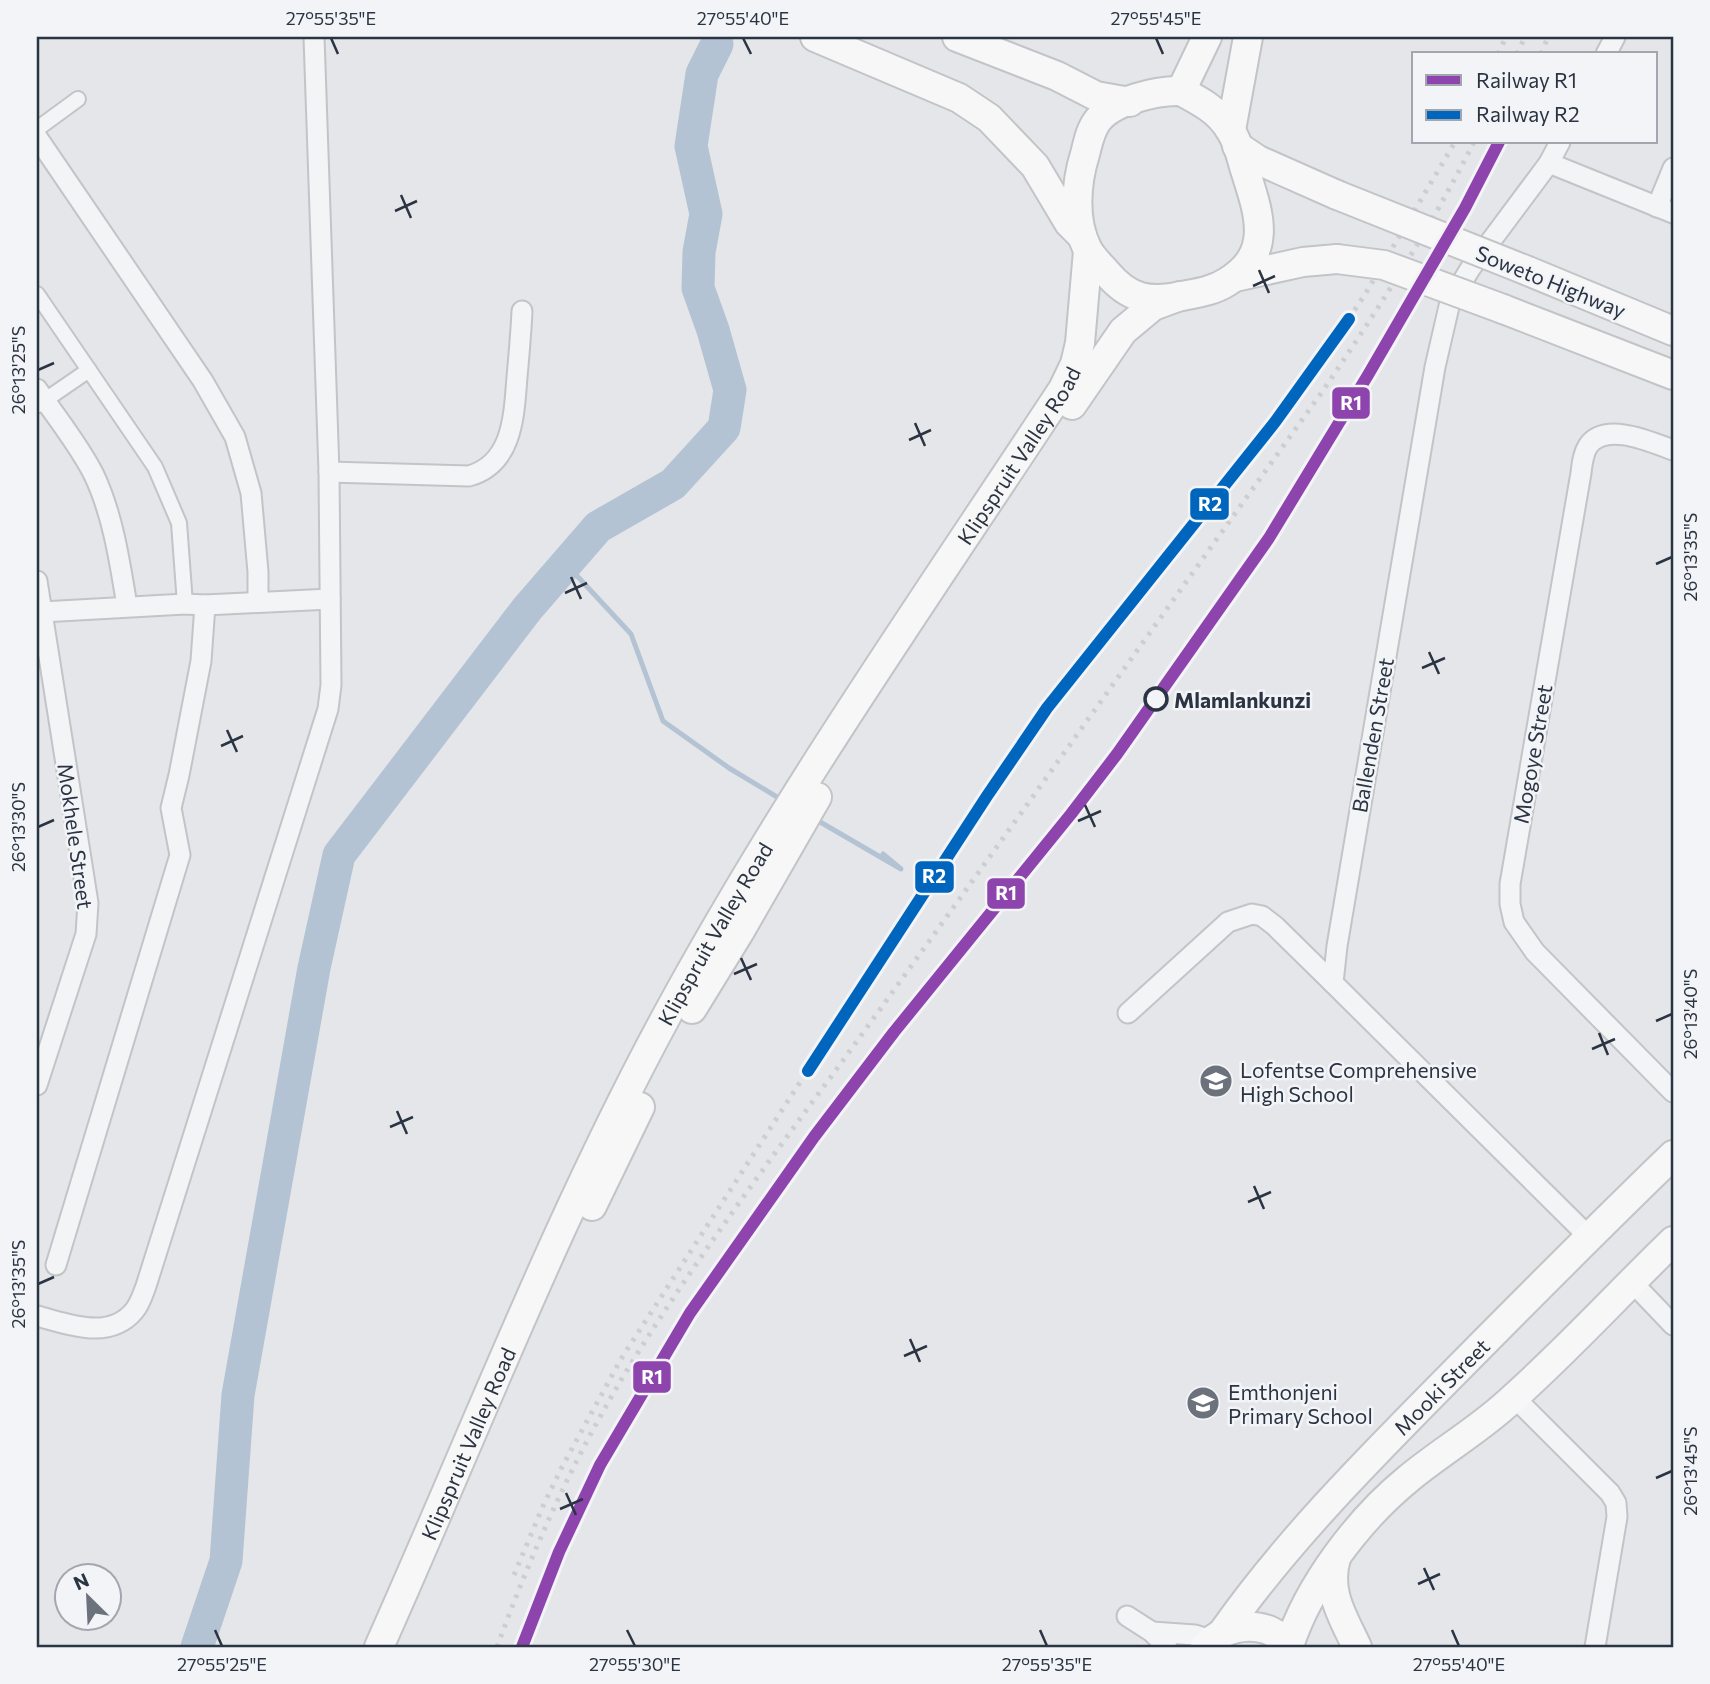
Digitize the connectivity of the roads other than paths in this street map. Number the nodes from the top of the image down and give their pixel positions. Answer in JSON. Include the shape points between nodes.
{"nodes":[{"id":1,"x":314,"y":37,"type":"edge"},
{"id":2,"x":815,"y":37,"type":"edge"},
{"id":3,"x":957,"y":37,"type":"edge"},
{"id":4,"x":1207,"y":37,"type":"edge"},
{"id":5,"x":1248,"y":37,"type":"edge"},
{"id":6,"x":1181,"y":91,"type":"junction"},
{"id":7,"x":78,"y":99,"type":"dead end"},
{"id":8,"x":1130,"y":102,"type":"junction"},
{"id":9,"x":37,"y":130,"type":"edge"},
{"id":10,"x":37,"y":137,"type":"edge"},
{"id":11,"x":1234,"y":138,"type":"junction"},
{"id":12,"x":1559,"y":144,"type":"edge"},
{"id":13,"x":1549,"y":163,"type":"junction"},
{"id":14,"x":1673,"y":168,"type":"edge"},
{"id":15,"x":1665,"y":210,"type":"edge"},
{"id":16,"x":1085,"y":243,"type":"junction"},
{"id":17,"x":1235,"y":277,"type":"junction"},
{"id":18,"x":37,"y":294,"type":"edge"},
{"id":19,"x":1180,"y":296,"type":"junction"},
{"id":20,"x":522,"y":312,"type":"dead end"},
{"id":21,"x":1673,"y":331,"type":"edge"},
{"id":22,"x":89,"y":370,"type":"junction"},
{"id":23,"x":1673,"y":375,"type":"edge"},
{"id":24,"x":39,"y":398,"type":"edge"},
{"id":25,"x":1673,"y":450,"type":"edge"},
{"id":26,"x":330,"y":472,"type":"junction"},
{"id":27,"x":37,"y":581,"type":"edge"},
{"id":28,"x":330,"y":599,"type":"junction"},
{"id":29,"x":258,"y":602,"type":"junction"},
{"id":30,"x":195,"y":604,"type":"junction"},
{"id":31,"x":127,"y":606,"type":"junction"},
{"id":32,"x":43,"y":612,"type":"junction"},
{"id":33,"x":829,"y":758,"type":"junction"},
{"id":34,"x":772,"y":854,"type":"junction"},
{"id":35,"x":1332,"y":983,"type":"junction"},
{"id":36,"x":1128,"y":1013,"type":"dead end"},
{"id":37,"x":37,"y":1085,"type":"edge"},
{"id":38,"x":1673,"y":1091,"type":"edge"},
{"id":39,"x":1673,"y":1155,"type":"edge"},
{"id":40,"x":1589,"y":1237,"type":"junction"},
{"id":41,"x":1673,"y":1241,"type":"edge"},
{"id":42,"x":56,"y":1265,"type":"dead end"},
{"id":43,"x":1632,"y":1282,"type":"junction"},
{"id":44,"x":37,"y":1316,"type":"edge"},
{"id":45,"x":1673,"y":1325,"type":"edge"},
{"id":46,"x":1514,"y":1397,"type":"junction"},
{"id":47,"x":1336,"y":1558,"type":"junction"},
{"id":48,"x":1126,"y":1616,"type":"dead end"},
{"id":49,"x":1152,"y":1632,"type":"junction"},
{"id":50,"x":1213,"y":1640,"type":"edge"},
{"id":51,"x":379,"y":1647,"type":"edge"},
{"id":52,"x":398,"y":1647,"type":"edge"},
{"id":53,"x":1167,"y":1647,"type":"edge"},
{"id":54,"x":1289,"y":1647,"type":"edge"},
{"id":55,"x":1357,"y":1647,"type":"edge"},
{"id":56,"x":1595,"y":1647,"type":"edge"}],
"edges":[{"from":1,"to":26,"type":"street"},
{"from":2,"to":16,"type":"main road","via":[[959,98],[989,118],[1035,166]]},
{"from":3,"to":8,"type":"main road","via":[[1096,96]]},
{"from":4,"to":6,"type":"main road"},
{"from":5,"to":11,"type":"main road"},
{"from":6,"to":8,"type":"main road","via":[[1157,92]]},
{"from":6,"to":11,"type":"main road","via":[[1219,116]]},
{"from":7,"to":9,"type":"street"},
{"from":8,"to":16,"type":"main road","via":[[1106,113],[1092,129],[1078,194]]},
{"from":10,"to":29,"type":"street","via":[[203,382],[235,437],[251,493]]},
{"from":11,"to":17,"type":"main road","via":[[1259,226],[1254,256]]},
{"from":11,"to":21,"type":"main road","name":"Soweto Highway","bridge":true,"via":[[1258,160],[1337,195]]},
{"from":12,"to":13,"type":"street","name":"Ballenden Street"},
{"from":13,"to":15,"type":"street"},
{"from":13,"to":35,"type":"street","name":"Ballenden Street","via":[[1450,302],[1399,572]]},
{"from":14,"to":15,"type":"street"},
{"from":16,"to":19,"type":"main road","via":[[1124,290],[1156,300]]},
{"from":16,"to":33,"type":"main road","name":"Klipspruit Valley Road","via":[[1080,343],[1063,389]]},
{"from":17,"to":19,"type":"main road","via":[[1207,291]]},
{"from":17,"to":23,"type":"main road","name":"Soweto Highway","bridge":true,"via":[[1337,259],[1384,265]]},
{"from":18,"to":22,"type":"street"},
{"from":19,"to":33,"type":"main road","name":"Klipspruit Valley Road","via":[[1153,306],[1111,345],[964,573]]},
{"from":20,"to":26,"type":"street","via":[[511,431],[495,463],[469,476]]},
{"from":22,"to":24,"type":"street"},
{"from":22,"to":30,"type":"street","via":[[155,467],[172,501]]},
{"from":24,"to":31,"type":"street","via":[[97,484]]},
{"from":25,"to":38,"type":"street","name":"Mogoye Street","via":[[1623,433],[1597,439],[1587,447],[1510,884],[1514,922],[1535,952]]},
{"from":26,"to":28,"type":"street"},
{"from":27,"to":32,"type":"street","name":"Mokhele Street"},
{"from":28,"to":29,"type":"street"},
{"from":28,"to":44,"type":"street","via":[[328,709],[146,1286],[130,1315],[103,1328]]},
{"from":29,"to":30,"type":"street"},
{"from":30,"to":31,"type":"street"},
{"from":30,"to":42,"type":"street","via":[[201,662],[171,808],[180,855]]},
{"from":31,"to":32,"type":"street"},
{"from":32,"to":37,"type":"street","name":"Mokhele Street","via":[[88,911],[86,934]]},
{"from":33,"to":34,"type":"main road","name":"Klipspruit Valley Road"},
{"from":34,"to":51,"type":"main road","name":"Klipspruit Valley Road","via":[[666,1015],[594,1153]]},
{"from":34,"to":52,"type":"main road","name":"Klipspruit Valley Road","via":[[599,1190]]},
{"from":35,"to":36,"type":"street","via":[[1275,926],[1252,914],[1228,922]]},
{"from":35,"to":40,"type":"street"},
{"from":39,"to":40,"type":"main road","name":"Mooki Street"},
{"from":40,"to":50,"type":"main road","name":"Mooki Street","via":[[1353,1476]]},
{"from":41,"to":43,"type":"main road"},
{"from":43,"to":45,"type":"street"},
{"from":43,"to":46,"type":"main road"},
{"from":46,"to":47,"type":"main road","via":[[1396,1489]]},
{"from":46,"to":56,"type":"street","via":[[1616,1503]]},
{"from":47,"to":54,"type":"main road","via":[[1308,1599]]},
{"from":47,"to":55,"type":"main road","via":[[1332,1591]]},
{"from":48,"to":49,"type":"street"},
{"from":49,"to":50,"type":"street"},
{"from":49,"to":53,"type":"street"},
{"from":50,"to":54,"type":"main road","via":[[1234,1628],[1257,1627],[1276,1634]]}]}
